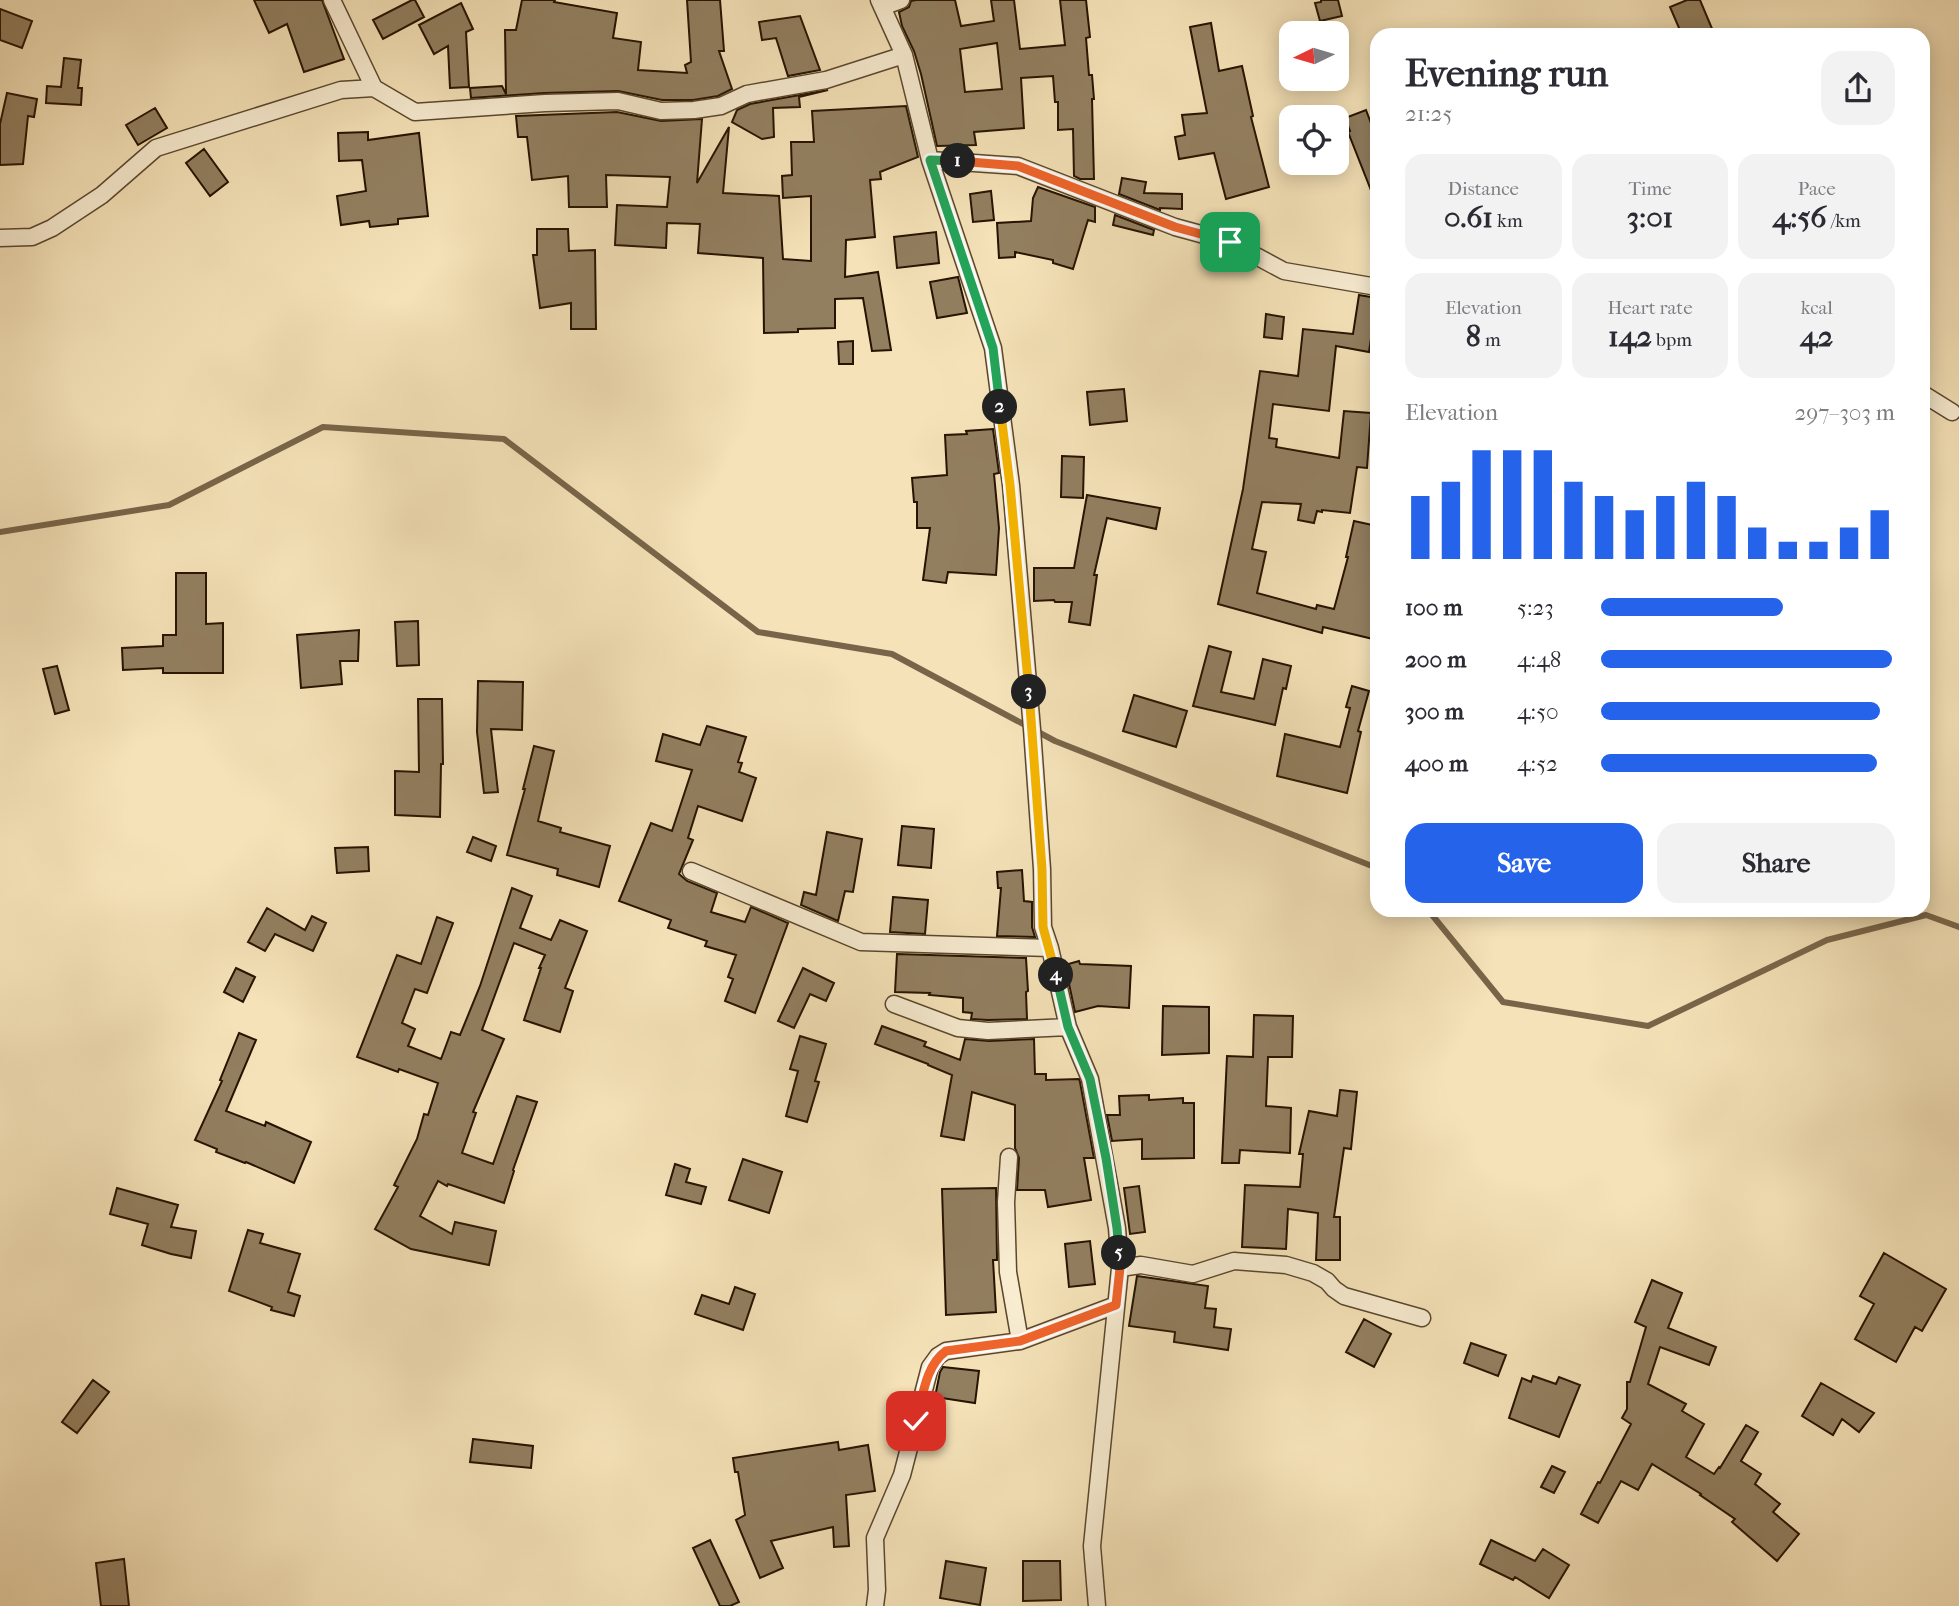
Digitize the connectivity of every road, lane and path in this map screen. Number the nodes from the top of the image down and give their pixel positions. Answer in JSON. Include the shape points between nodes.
{"nodes":[{"id":1,"x":332,"y":0,"type":"edge"},
{"id":2,"x":901,"y":0,"type":"edge"},
{"id":3,"x":881,"y":4,"type":"edge"},
{"id":4,"x":904,"y":55,"type":"junction"},
{"id":5,"x":374,"y":88,"type":"junction"},
{"id":6,"x":930,"y":160,"type":"junction"},
{"id":7,"x":0,"y":238,"type":"edge"},
{"id":8,"x":1370,"y":286,"type":"edge"},
{"id":9,"x":1930,"y":398,"type":"edge"},
{"id":10,"x":1952,"y":412,"type":"dead end"},
{"id":11,"x":691,"y":871,"type":"dead end"},
{"id":12,"x":1050,"y":948,"type":"junction"},
{"id":13,"x":894,"y":1004,"type":"dead end"},
{"id":14,"x":1068,"y":1027,"type":"junction"},
{"id":15,"x":1009,"y":1157,"type":"dead end"},
{"id":16,"x":1120,"y":1268,"type":"junction"},
{"id":17,"x":1116,"y":1305,"type":"junction"},
{"id":18,"x":1422,"y":1318,"type":"dead end"},
{"id":19,"x":1020,"y":1341,"type":"junction"},
{"id":20,"x":875,"y":1606,"type":"edge"},
{"id":21,"x":1097,"y":1606,"type":"edge"}],
"edges":[{"from":1,"to":5,"type":"street"},
{"from":2,"to":3,"type":"street"},
{"from":3,"to":4,"type":"street"},
{"from":4,"to":5,"type":"street","via":[[826,80],[747,94],[721,106],[694,110],[661,111],[618,101],[415,112]]},
{"from":4,"to":6,"type":"street"},
{"from":5,"to":7,"type":"street","via":[[341,90],[156,148],[103,195],[52,228],[32,237]]},
{"from":6,"to":8,"type":"street","via":[[1018,166],[1175,227],[1230,242],[1284,271]]},
{"from":6,"to":12,"type":"street","via":[[993,348],[1032,730],[1043,927]]},
{"from":9,"to":10,"type":"street"},
{"from":11,"to":12,"type":"street","via":[[861,942]]},
{"from":12,"to":14,"type":"street"},
{"from":13,"to":14,"type":"street","via":[[958,1028]]},
{"from":14,"to":16,"type":"street","via":[[1090,1079]]},
{"from":15,"to":19,"type":"street","via":[[1008,1272]]},
{"from":16,"to":17,"type":"street"},
{"from":16,"to":18,"type":"street","via":[[1141,1265],[1192,1274],[1234,1261],[1286,1265],[1328,1281],[1344,1296]]},
{"from":17,"to":19,"type":"street"},
{"from":17,"to":21,"type":"street","via":[[1093,1546]]},
{"from":19,"to":20,"type":"street","via":[[946,1351],[930,1367],[902,1475],[875,1538]]}]}
